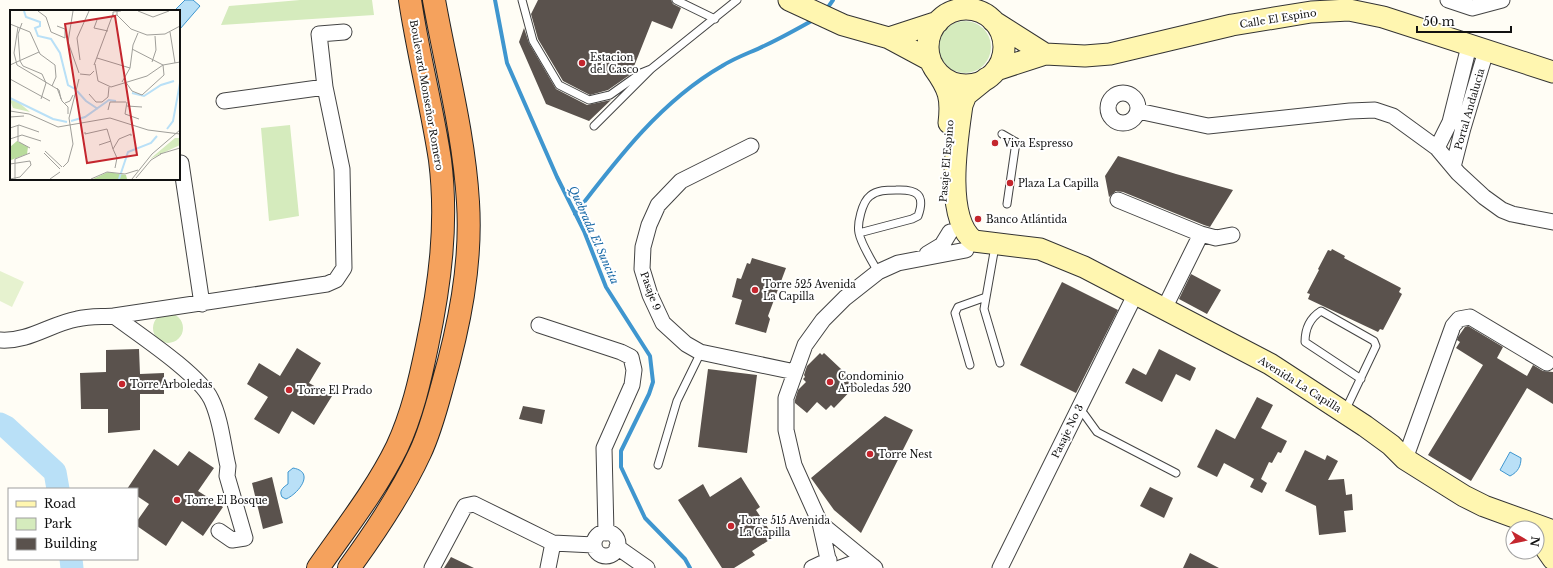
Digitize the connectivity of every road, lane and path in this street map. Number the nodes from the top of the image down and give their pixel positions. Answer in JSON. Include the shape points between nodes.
{"nodes":[{"id":1,"x":410,"y":0,"type":"edge"},
{"id":2,"x":434,"y":0,"type":"edge"},
{"id":3,"x":522,"y":0,"type":"edge"},
{"id":4,"x":676,"y":0,"type":"edge"},
{"id":5,"x":737,"y":0,"type":"edge"},
{"id":6,"x":1448,"y":0,"type":"edge"},
{"id":7,"x":1502,"y":0,"type":"edge"},
{"id":8,"x":791,"y":1,"type":"edge"},
{"id":9,"x":715,"y":18,"type":"junction"},
{"id":10,"x":992,"y":20,"type":"junction"},
{"id":11,"x":938,"y":22,"type":"junction"},
{"id":12,"x":344,"y":32,"type":"dead end"},
{"id":13,"x":890,"y":38,"type":"junction"},
{"id":14,"x":1478,"y":48,"type":"junction"},
{"id":15,"x":1045,"y":54,"type":"junction"},
{"id":16,"x":932,"y":64,"type":"junction"},
{"id":17,"x":651,"y":69,"type":"junction"},
{"id":18,"x":1553,"y":72,"type":"edge"},
{"id":19,"x":992,"y":74,"type":"junction"},
{"id":20,"x":325,"y":87,"type":"junction"},
{"id":21,"x":224,"y":101,"type":"dead end"},
{"id":22,"x":1463,"y":103,"type":"junction"},
{"id":23,"x":1138,"y":111,"type":"dead end"},
{"id":24,"x":594,"y":126,"type":"dead end"},
{"id":25,"x":1002,"y":134,"type":"dead end"},
{"id":26,"x":751,"y":146,"type":"dead end"},
{"id":27,"x":1437,"y":148,"type":"junction"},
{"id":28,"x":181,"y":163,"type":"dead end"},
{"id":29,"x":1453,"y":167,"type":"junction"},
{"id":30,"x":1118,"y":200,"type":"dead end"},
{"id":31,"x":1007,"y":204,"type":"dead end"},
{"id":32,"x":1553,"y":222,"type":"edge"},
{"id":33,"x":955,"y":229,"type":"junction"},
{"id":34,"x":859,"y":233,"type":"junction"},
{"id":35,"x":1200,"y":234,"type":"junction"},
{"id":36,"x":1232,"y":235,"type":"dead end"},
{"id":37,"x":999,"y":244,"type":"junction"},
{"id":38,"x":966,"y":250,"type":"junction"},
{"id":39,"x":923,"y":257,"type":"junction"},
{"id":40,"x":878,"y":272,"type":"junction"},
{"id":41,"x":1134,"y":295,"type":"junction"},
{"id":42,"x":986,"y":297,"type":"junction"},
{"id":43,"x":202,"y":304,"type":"junction"},
{"id":44,"x":1164,"y":309,"type":"junction"},
{"id":45,"x":114,"y":316,"type":"junction"},
{"id":46,"x":539,"y":325,"type":"dead end"},
{"id":47,"x":0,"y":340,"type":"edge"},
{"id":48,"x":701,"y":352,"type":"junction"},
{"id":49,"x":1000,"y":363,"type":"dead end"},
{"id":50,"x":1547,"y":363,"type":"dead end"},
{"id":51,"x":970,"y":365,"type":"dead end"},
{"id":52,"x":795,"y":372,"type":"junction"},
{"id":53,"x":1361,"y":379,"type":"junction"},
{"id":54,"x":1077,"y":410,"type":"junction"},
{"id":55,"x":1344,"y":412,"type":"junction"},
{"id":56,"x":1405,"y":459,"type":"junction"},
{"id":57,"x":658,"y":465,"type":"dead end"},
{"id":58,"x":1176,"y":473,"type":"dead end"},
{"id":59,"x":396,"y":499,"type":"junction"},
{"id":60,"x":1517,"y":520,"type":"edge"},
{"id":61,"x":820,"y":523,"type":"junction"},
{"id":62,"x":219,"y":531,"type":"dead end"},
{"id":63,"x":606,"y":533,"type":"junction"},
{"id":64,"x":553,"y":543,"type":"junction"},
{"id":65,"x":594,"y":545,"type":"junction"},
{"id":66,"x":373,"y":548,"type":"dead end"},
{"id":67,"x":1545,"y":548,"type":"edge"},
{"id":68,"x":614,"y":557,"type":"edge"},
{"id":69,"x":1553,"y":559,"type":"edge"},
{"id":70,"x":833,"y":565,"type":"edge"},
{"id":71,"x":318,"y":568,"type":"edge"},
{"id":72,"x":349,"y":568,"type":"edge"},
{"id":73,"x":432,"y":568,"type":"edge"},
{"id":74,"x":548,"y":568,"type":"edge"},
{"id":75,"x":647,"y":568,"type":"edge"},
{"id":76,"x":812,"y":568,"type":"edge"},
{"id":77,"x":874,"y":568,"type":"edge"},
{"id":78,"x":1000,"y":568,"type":"edge"}],
"edges":[{"from":1,"to":71,"type":"highway","name":"Boulevard Monseñor Romero","via":[[440,160],[444,235],[439,288],[423,366],[397,446],[382,476]]},
{"from":2,"to":59,"type":"highway","via":[[458,118],[469,234],[461,304],[447,371],[421,451]]},
{"from":3,"to":17,"type":"lane","via":[[533,41],[559,85],[589,100],[610,95]]},
{"from":4,"to":9,"type":"lane"},
{"from":5,"to":9,"type":"lane"},
{"from":6,"to":7,"type":"street","via":[[1472,8]]},
{"from":8,"to":13,"type":"street","via":[[843,25]]},
{"from":9,"to":17,"type":"lane"},
{"from":10,"to":11,"type":"street","via":[[980,13],[964,10],[951,12]]},
{"from":10,"to":15,"type":"street","name":"Calle El Espino"},
{"from":10,"to":19,"type":"street","via":[[1000,32],[1003,44],[1002,59]]},
{"from":11,"to":13,"type":"street"},
{"from":11,"to":16,"type":"street","via":[[929,39],[928,51]]},
{"from":12,"to":20,"type":"street","via":[[319,34]]},
{"from":13,"to":16,"type":"street"},
{"from":14,"to":15,"type":"street","name":"Calle El Espino","via":[[1383,17],[1349,10],[1311,12],[1232,26],[1110,54]]},
{"from":14,"to":18,"type":"street","name":"Calle El Espino"},
{"from":14,"to":22,"type":"street","name":"Portal Andalucia"},
{"from":15,"to":19,"type":"street","name":"Calle El Espino"},
{"from":16,"to":19,"type":"street","via":[[944,78],[960,85],[974,84]]},
{"from":16,"to":33,"type":"street","name":"Pasaje El Espino","via":[[945,83],[951,104],[942,212]]},
{"from":17,"to":24,"type":"lane"},
{"from":19,"to":33,"type":"street","name":"Pasaje El Espino","via":[[966,95],[962,105],[963,125],[954,194]]},
{"from":20,"to":21,"type":"street"},
{"from":20,"to":43,"type":"street","via":[[342,169],[344,268],[336,280],[327,284]]},
{"from":22,"to":27,"type":"street","name":"Portal Andalucia"},
{"from":22,"to":29,"type":"street","name":"Portal Andalucia"},
{"from":23,"to":27,"type":"street","via":[[1208,126],[1375,110],[1393,116]]},
{"from":25,"to":31,"type":"lane","via":[[1016,142]]},
{"from":26,"to":48,"type":"street","name":"Pasaje 9","via":[[681,181],[658,205],[649,225],[642,269],[650,295],[663,323],[686,344]]},
{"from":27,"to":29,"type":"street","name":"Portal Andalucia"},
{"from":28,"to":43,"type":"street"},
{"from":29,"to":32,"type":"street","name":"Portal Andalucia","via":[[1484,197],[1502,210]]},
{"from":30,"to":35,"type":"street"},
{"from":33,"to":37,"type":"street","name":"Avenida La Capilla","via":[[974,241]]},
{"from":33,"to":38,"type":"street","name":"Pasaje El Espino"},
{"from":33,"to":39,"type":"street","name":"Avenida La Capilla","via":[[942,245]]},
{"from":34,"to":34,"type":"lane","via":[[861,210],[869,196],[881,191],[908,190],[916,192],[921,199],[922,206],[918,216]]},
{"from":34,"to":40,"type":"lane"},
{"from":35,"to":36,"type":"street","via":[[1216,238]]},
{"from":35,"to":44,"type":"street"},
{"from":37,"to":38,"type":"street","name":"Avenida La Capilla"},
{"from":37,"to":41,"type":"street","name":"Avenida La Capilla","via":[[1049,252],[1084,267]]},
{"from":37,"to":42,"type":"lane"},
{"from":38,"to":39,"type":"street","name":"Avenida La Capilla"},
{"from":39,"to":40,"type":"street","name":"Avenida La Capilla","via":[[898,263]]},
{"from":40,"to":52,"type":"street","name":"Avenida La Capilla","via":[[823,320],[805,345]]},
{"from":41,"to":44,"type":"street","name":"Avenida La Capilla"},
{"from":41,"to":54,"type":"street","name":"Pasaje No 3"},
{"from":42,"to":49,"type":"lane","via":[[984,309]]},
{"from":42,"to":51,"type":"lane","via":[[958,307],[955,313]]},
{"from":43,"to":45,"type":"street"},
{"from":44,"to":55,"type":"street","name":"Avenida La Capilla","via":[[1270,364]]},
{"from":45,"to":47,"type":"street","via":[[77,319],[52,326],[28,338]]},
{"from":45,"to":62,"type":"street","via":[[167,355],[203,387],[211,398],[228,466],[227,476],[244,538],[232,540]]},
{"from":46,"to":63,"type":"street","via":[[631,357],[634,370],[632,385],[604,448]]},
{"from":48,"to":52,"type":"street","name":"Pasaje 9"},
{"from":48,"to":57,"type":"lane","via":[[677,402]]},
{"from":50,"to":56,"type":"street","via":[[1470,317],[1459,319],[1453,326]]},
{"from":52,"to":61,"type":"street","name":"Avenida La Capilla","via":[[786,398],[786,430],[794,465]]},
{"from":53,"to":53,"type":"lane","via":[[1376,346],[1374,341],[1321,311],[1312,316],[1305,334],[1305,342]]},
{"from":53,"to":55,"type":"lane"},
{"from":54,"to":58,"type":"lane","via":[[1084,414],[1097,432]]},
{"from":54,"to":78,"type":"street","name":"Pasaje No 3"},
{"from":55,"to":56,"type":"street","name":"Avenida La Capilla","via":[[1391,445]]},
{"from":56,"to":60,"type":"street","name":"Avenida La Capilla","via":[[1484,506]]},
{"from":59,"to":66,"type":"lane"},
{"from":59,"to":72,"type":"highway"},
{"from":61,"to":70,"type":"street","name":"Avenida La Capilla"},
{"from":61,"to":77,"type":"street"},
{"from":63,"to":65,"type":"street","via":[[597,537]]},
{"from":63,"to":68,"type":"street","via":[[614,536]]},
{"from":64,"to":65,"type":"street"},
{"from":64,"to":73,"type":"street","via":[[474,504],[465,506]]},
{"from":64,"to":74,"type":"street"},
{"from":65,"to":68,"type":"street","via":[[600,554]]},
{"from":67,"to":69,"type":"street"},
{"from":68,"to":75,"type":"street"},
{"from":70,"to":76,"type":"street"},
{"from":70,"to":77,"type":"street","via":[[851,564]]}]}
